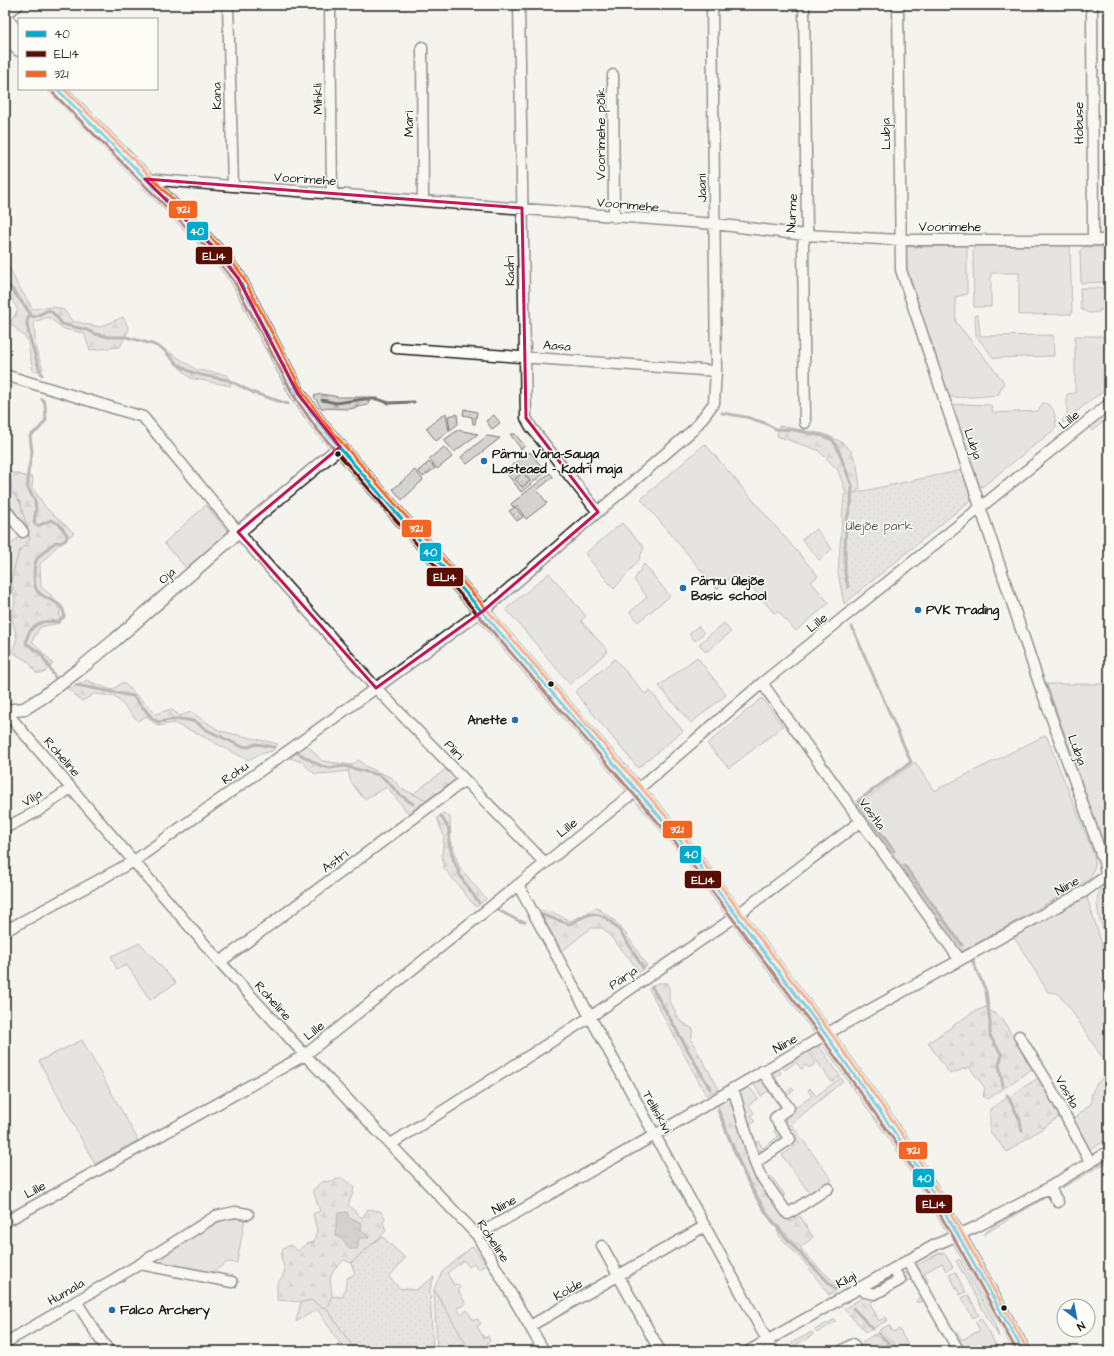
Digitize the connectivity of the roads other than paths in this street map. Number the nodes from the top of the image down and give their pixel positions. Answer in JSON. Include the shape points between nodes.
{"nodes":[{"id":1,"x":18,"y":5,"type":"edge"},
{"id":2,"x":228,"y":5,"type":"edge"},
{"id":3,"x":330,"y":5,"type":"edge"},
{"id":4,"x":519,"y":5,"type":"edge"},
{"id":5,"x":712,"y":5,"type":"edge"},
{"id":6,"x":804,"y":5,"type":"edge"},
{"id":7,"x":898,"y":5,"type":"edge"},
{"id":8,"x":1092,"y":5,"type":"edge"},
{"id":9,"x":5,"y":14,"type":"edge"},
{"id":10,"x":5,"y":18,"type":"edge"},
{"id":11,"x":5,"y":35,"type":"edge"},
{"id":12,"x":18,"y":36,"type":"edge"},
{"id":13,"x":422,"y":47,"type":"dead end"},
{"id":14,"x":18,"y":48,"type":"edge"},
{"id":15,"x":613,"y":75,"type":"dead end"},
{"id":16,"x":60,"y":92,"type":"edge"},
{"id":17,"x":145,"y":179,"type":"junction"},
{"id":18,"x":233,"y":186,"type":"junction"},
{"id":19,"x":332,"y":194,"type":"junction"},
{"id":20,"x":423,"y":200,"type":"junction"},
{"id":21,"x":522,"y":208,"type":"junction"},
{"id":22,"x":614,"y":217,"type":"junction"},
{"id":23,"x":715,"y":224,"type":"junction"},
{"id":24,"x":805,"y":235,"type":"junction"},
{"id":25,"x":900,"y":240,"type":"junction"},
{"id":26,"x":1093,"y":240,"type":"junction"},
{"id":27,"x":1109,"y":240,"type":"edge"},
{"id":28,"x":396,"y":348,"type":"dead end"},
{"id":29,"x":524,"y":356,"type":"junction"},
{"id":30,"x":716,"y":371,"type":"junction"},
{"id":31,"x":5,"y":375,"type":"edge"},
{"id":32,"x":1109,"y":404,"type":"edge"},
{"id":33,"x":805,"y":423,"type":"dead end"},
{"id":34,"x":340,"y":447,"type":"junction"},
{"id":35,"x":981,"y":508,"type":"junction"},
{"id":36,"x":5,"y":510,"type":"edge"},
{"id":37,"x":598,"y":512,"type":"junction"},
{"id":38,"x":23,"y":532,"type":"dead end"},
{"id":39,"x":238,"y":532,"type":"junction"},
{"id":40,"x":483,"y":611,"type":"junction"},
{"id":41,"x":762,"y":683,"type":"junction"},
{"id":42,"x":376,"y":688,"type":"junction"},
{"id":43,"x":5,"y":711,"type":"edge"},
{"id":44,"x":465,"y":780,"type":"junction"},
{"id":45,"x":71,"y":788,"type":"junction"},
{"id":46,"x":637,"y":790,"type":"junction"},
{"id":47,"x":861,"y":821,"type":"junction"},
{"id":48,"x":5,"y":828,"type":"edge"},
{"id":49,"x":134,"y":860,"type":"junction"},
{"id":50,"x":545,"y":862,"type":"junction"},
{"id":51,"x":1106,"y":876,"type":"joint"},
{"id":52,"x":518,"y":885,"type":"junction"},
{"id":53,"x":738,"y":915,"type":"junction"},
{"id":54,"x":5,"y":931,"type":"edge"},
{"id":55,"x":960,"y":960,"type":"junction"},
{"id":56,"x":220,"y":962,"type":"junction"},
{"id":57,"x":590,"y":1017,"type":"junction"},
{"id":58,"x":826,"y":1035,"type":"junction"},
{"id":59,"x":1018,"y":1036,"type":"dead end"},
{"id":60,"x":305,"y":1055,"type":"junction"},
{"id":61,"x":762,"y":1071,"type":"junction"},
{"id":62,"x":733,"y":1088,"type":"junction"},
{"id":63,"x":655,"y":1134,"type":"junction"},
{"id":64,"x":390,"y":1144,"type":"junction"},
{"id":65,"x":1109,"y":1151,"type":"edge"},
{"id":66,"x":1090,"y":1162,"type":"junction"},
{"id":67,"x":755,"y":1163,"type":"junction"},
{"id":68,"x":1050,"y":1187,"type":"junction"},
{"id":69,"x":828,"y":1188,"type":"dead end"},
{"id":70,"x":1058,"y":1202,"type":"dead end"},
{"id":71,"x":248,"y":1214,"type":"dead end"},
{"id":72,"x":5,"y":1222,"type":"edge"},
{"id":73,"x":705,"y":1226,"type":"junction"},
{"id":74,"x":477,"y":1235,"type":"junction"},
{"id":75,"x":958,"y":1235,"type":"junction"},
{"id":76,"x":602,"y":1246,"type":"dead end"},
{"id":77,"x":907,"y":1260,"type":"junction"},
{"id":78,"x":140,"y":1264,"type":"junction"},
{"id":79,"x":897,"y":1275,"type":"dead end"},
{"id":80,"x":619,"y":1276,"type":"junction"},
{"id":81,"x":232,"y":1282,"type":"dead end"},
{"id":82,"x":865,"y":1292,"type":"dead end"},
{"id":83,"x":76,"y":1301,"type":"junction"},
{"id":84,"x":530,"y":1326,"type":"junction"},
{"id":85,"x":767,"y":1340,"type":"junction"},
{"id":86,"x":5,"y":1343,"type":"edge"},
{"id":87,"x":109,"y":1351,"type":"edge"},
{"id":88,"x":544,"y":1351,"type":"edge"},
{"id":89,"x":660,"y":1351,"type":"edge"},
{"id":90,"x":749,"y":1351,"type":"edge"},
{"id":91,"x":773,"y":1351,"type":"edge"},
{"id":92,"x":841,"y":1351,"type":"edge"},
{"id":93,"x":856,"y":1351,"type":"edge"},
{"id":94,"x":956,"y":1351,"type":"edge"},
{"id":95,"x":1023,"y":1351,"type":"edge"}],
"edges":[{"from":1,"to":9,"type":"street"},
{"from":2,"to":18,"type":"street","name":"Kana"},
{"from":3,"to":19,"type":"street","name":"Mihkli"},
{"from":4,"to":21,"type":"street","name":"Kadri"},
{"from":5,"to":23,"type":"street","name":"Jaani"},
{"from":6,"to":24,"type":"street","name":"Nurme","via":[[807,229]]},
{"from":7,"to":25,"type":"street","name":"Lubja"},
{"from":8,"to":26,"type":"street","name":"Hobuse"},
{"from":10,"to":12,"type":"main road"},
{"from":11,"to":14,"type":"main road"},
{"from":13,"to":20,"type":"street","name":"Mari"},
{"from":15,"to":22,"type":"street","name":"Voorimehe põik"},
{"from":16,"to":17,"type":"main road"},
{"from":17,"to":18,"type":"street","name":"Voorimehe"},
{"from":17,"to":34,"type":"main road","via":[[216,250],[238,278],[298,394],[320,425]]},
{"from":18,"to":19,"type":"street","name":"Voorimehe"},
{"from":19,"to":20,"type":"street","name":"Voorimehe"},
{"from":20,"to":21,"type":"street","name":"Voorimehe"},
{"from":21,"to":22,"type":"street","name":"Voorimehe"},
{"from":21,"to":29,"type":"street","name":"Kadri"},
{"from":22,"to":23,"type":"street","name":"Voorimehe"},
{"from":23,"to":24,"type":"street","name":"Voorimehe"},
{"from":23,"to":30,"type":"street","name":"Jaani"},
{"from":24,"to":25,"type":"street","name":"Voorimehe"},
{"from":24,"to":33,"type":"street","name":"Nurme"},
{"from":25,"to":26,"type":"street","name":"Voorimehe"},
{"from":25,"to":35,"type":"street","name":"Lubja","via":[[901,270]]},
{"from":26,"to":27,"type":"street","name":"Voorimehe"},
{"from":28,"to":29,"type":"street","name":"Aasa"},
{"from":29,"to":30,"type":"street","name":"Aasa"},
{"from":29,"to":37,"type":"street","name":"Kadri","via":[[526,418],[531,428]]},
{"from":30,"to":37,"type":"street","name":"Rohu","via":[[714,403],[694,429]]},
{"from":31,"to":39,"type":"street","name":"Piiri","via":[[143,417]]},
{"from":32,"to":35,"type":"street","name":"Lille"},
{"from":34,"to":39,"type":"street","name":"Oja"},
{"from":34,"to":40,"type":"main road"},
{"from":35,"to":41,"type":"street","name":"Lille"},
{"from":35,"to":51,"type":"street","name":"Lubja","via":[[1040,686],[1104,862]]},
{"from":36,"to":38,"type":"street"},
{"from":37,"to":40,"type":"street","name":"Rohu"},
{"from":39,"to":42,"type":"street","name":"Piiri"},
{"from":39,"to":43,"type":"street","name":"Oja","via":[[115,640],[43,698],[24,709]]},
{"from":40,"to":42,"type":"street","name":"Rohu"},
{"from":40,"to":46,"type":"main road"},
{"from":41,"to":46,"type":"street","name":"Lille"},
{"from":41,"to":47,"type":"street","name":"Vastla"},
{"from":42,"to":44,"type":"street","name":"Piiri"},
{"from":42,"to":49,"type":"street","name":"Rohu"},
{"from":43,"to":45,"type":"street","name":"Roheline"},
{"from":44,"to":50,"type":"street","name":"Piiri"},
{"from":44,"to":56,"type":"street","name":"Astri"},
{"from":45,"to":48,"type":"street","name":"Vilja","via":[[38,811]]},
{"from":45,"to":49,"type":"street","name":"Roheline"},
{"from":46,"to":50,"type":"street","name":"Lille"},
{"from":46,"to":53,"type":"main road","via":[[680,840]]},
{"from":47,"to":53,"type":"street","name":"Pärja"},
{"from":47,"to":55,"type":"street","name":"Vastla"},
{"from":49,"to":54,"type":"street","name":"Rohu"},
{"from":49,"to":56,"type":"street","name":"Roheline"},
{"from":50,"to":52,"type":"street","name":"Lille"},
{"from":51,"to":55,"type":"street","name":"Niine","via":[[1085,892]]},
{"from":52,"to":57,"type":"street","name":"Telliskivi"},
{"from":52,"to":60,"type":"street","name":"Lille"},
{"from":53,"to":57,"type":"street","name":"Pärja"},
{"from":53,"to":58,"type":"main road"},
{"from":55,"to":58,"type":"street","name":"Niine"},
{"from":56,"to":60,"type":"street","name":"Roheline"},
{"from":57,"to":63,"type":"street","name":"Telliskivi"},
{"from":57,"to":64,"type":"street","name":"Pärja"},
{"from":58,"to":61,"type":"street","name":"Niine"},
{"from":58,"to":75,"type":"main road","via":[[907,1150]]},
{"from":59,"to":66,"type":"street","name":"Vastla","via":[[1048,1083]]},
{"from":60,"to":64,"type":"street","name":"Roheline"},
{"from":60,"to":72,"type":"street","name":"Lille"},
{"from":61,"to":62,"type":"street","name":"Niine"},
{"from":61,"to":67,"type":"street","via":[[790,1108],[775,1118],[790,1138]]},
{"from":62,"to":63,"type":"street","name":"Niine"},
{"from":62,"to":67,"type":"street"},
{"from":63,"to":73,"type":"street","name":"Telliskivi"},
{"from":63,"to":74,"type":"street","name":"Niine"},
{"from":64,"to":74,"type":"street","name":"Roheline"},
{"from":65,"to":66,"type":"street","name":"Kilgi"},
{"from":66,"to":68,"type":"street","name":"Kilgi"},
{"from":67,"to":69,"type":"street","via":[[760,1175],[788,1214]]},
{"from":68,"to":70,"type":"street"},
{"from":68,"to":75,"type":"street","name":"Kilgi"},
{"from":71,"to":78,"type":"street","name":"Humala","via":[[235,1212],[216,1216]]},
{"from":73,"to":80,"type":"street","name":"Kolde"},
{"from":73,"to":85,"type":"street","name":"Telliskivi"},
{"from":74,"to":84,"type":"street","name":"Roheline"},
{"from":75,"to":77,"type":"street","name":"Kilgi"},
{"from":75,"to":95,"type":"main road"},
{"from":76,"to":80,"type":"street"},
{"from":77,"to":85,"type":"street","name":"Kilgi"},
{"from":77,"to":94,"type":"street","via":[[957,1348]]},
{"from":78,"to":81,"type":"street"},
{"from":78,"to":83,"type":"street","name":"Humala"},
{"from":79,"to":82,"type":"street","via":[[900,1280],[875,1294]]},
{"from":80,"to":84,"type":"street","name":"Kolde"},
{"from":80,"to":89,"type":"street"},
{"from":83,"to":86,"type":"street","name":"Humala"},
{"from":83,"to":87,"type":"street"},
{"from":84,"to":88,"type":"street","name":"Roheline"},
{"from":85,"to":90,"type":"street","name":"Kilgi"},
{"from":85,"to":91,"type":"street","name":"Telliskivi"},
{"from":92,"to":93,"type":"street","via":[[853,1344]]}]}
